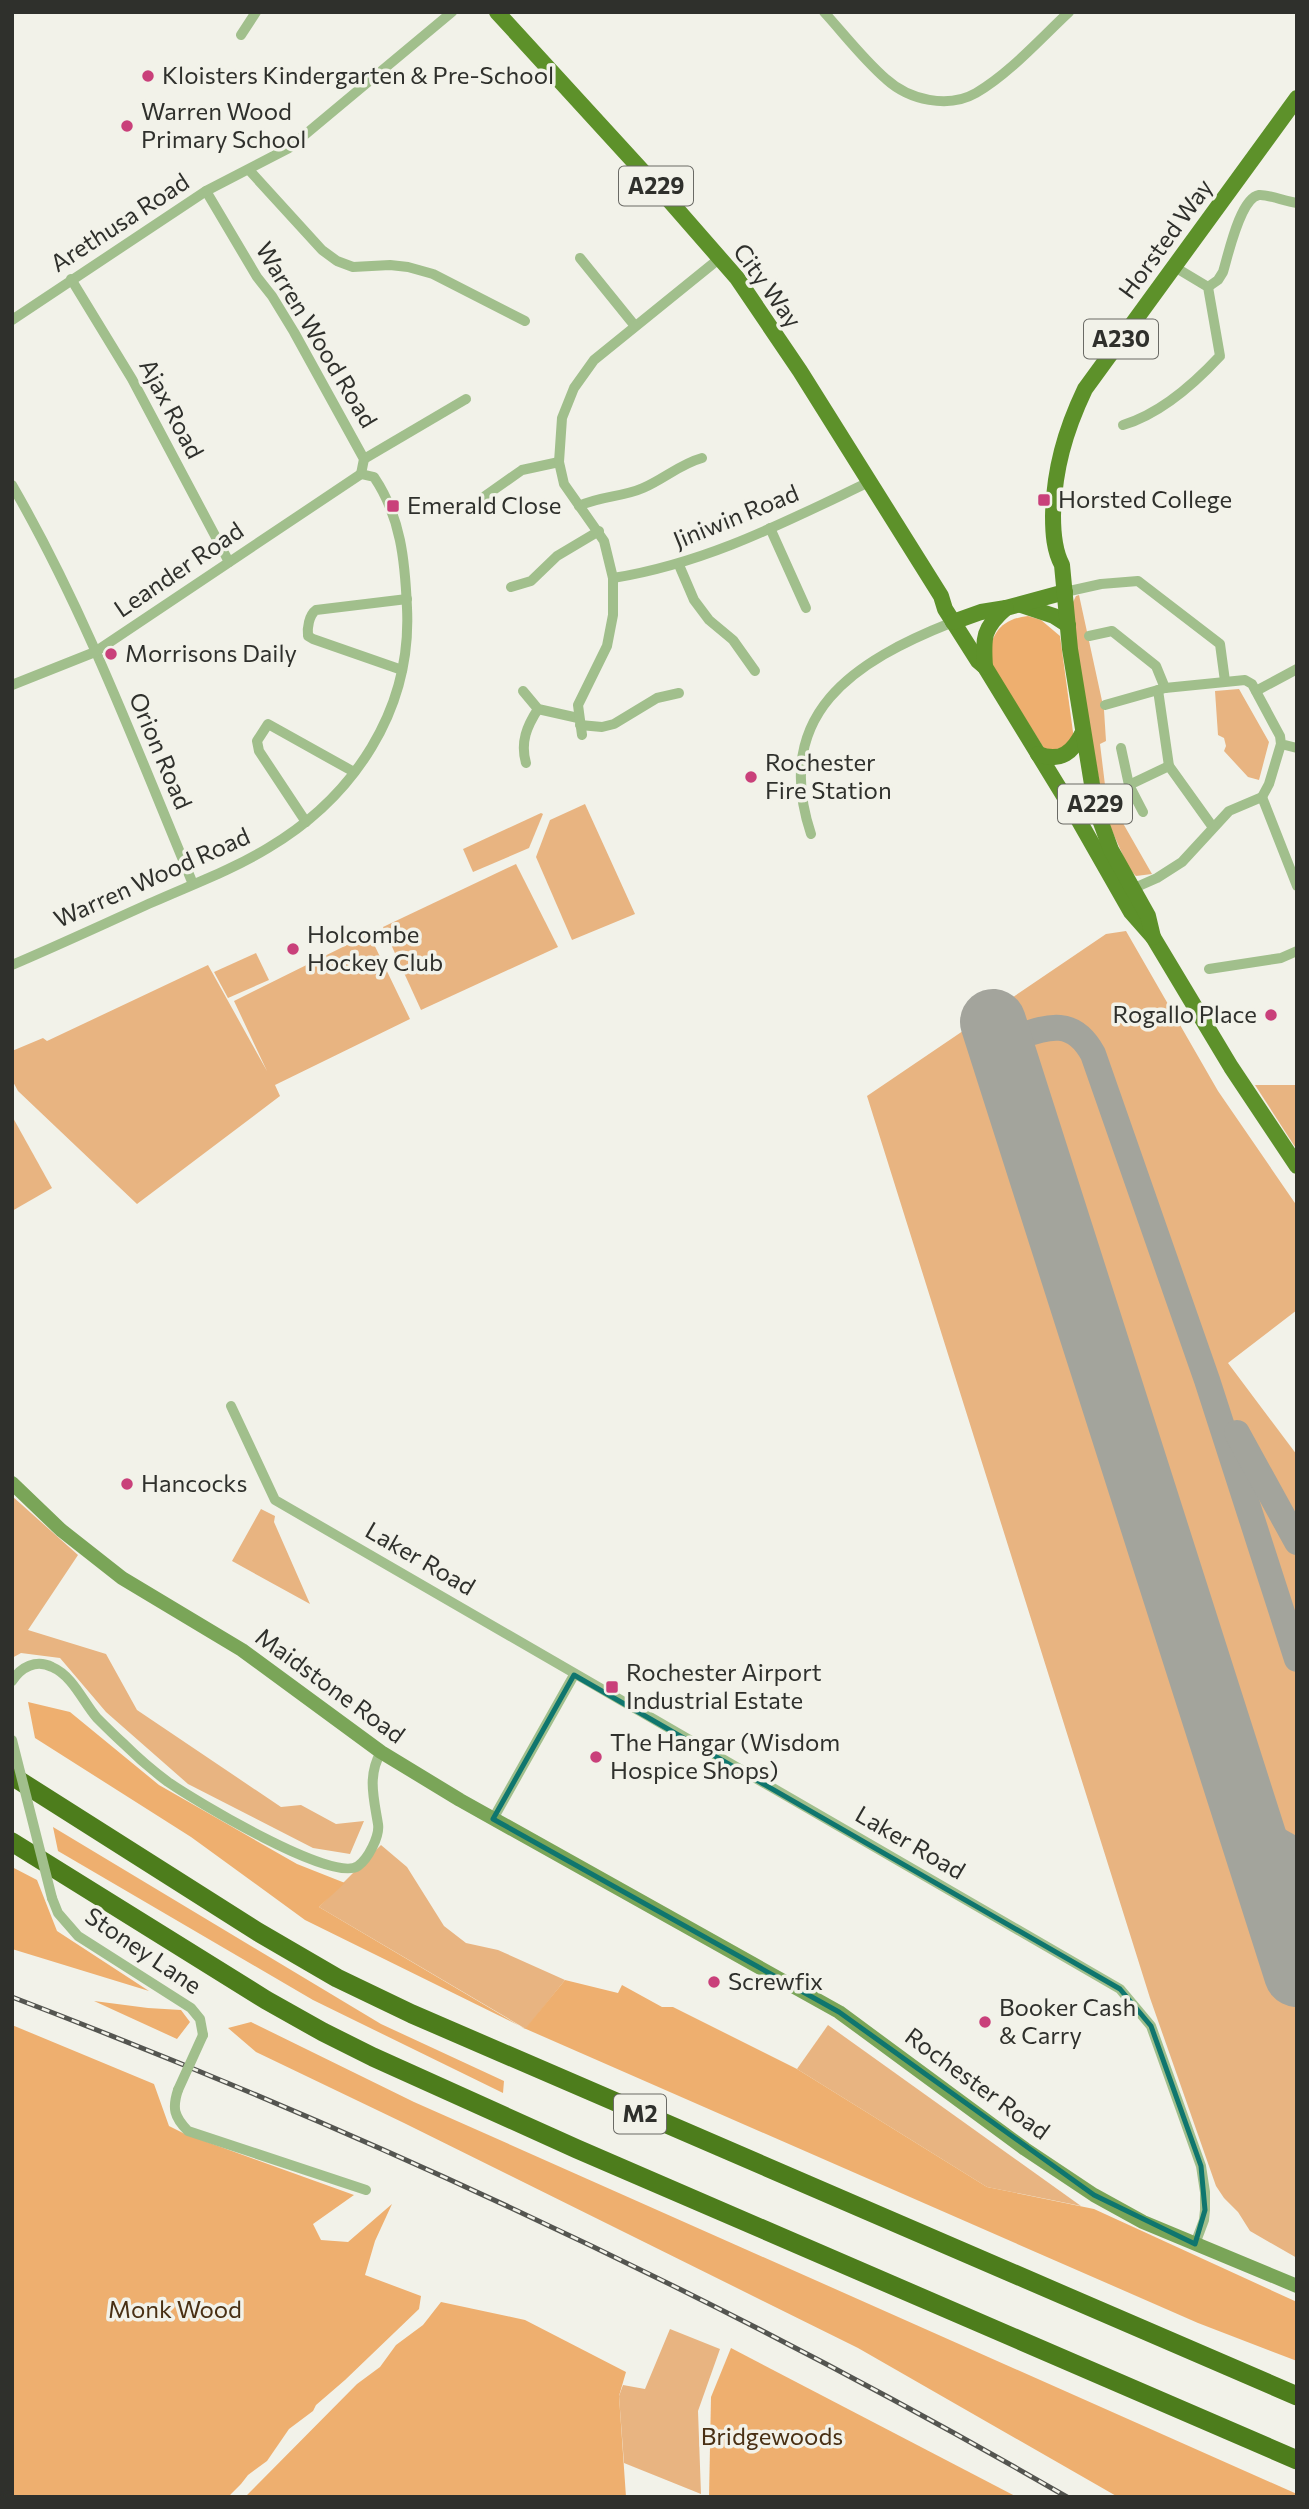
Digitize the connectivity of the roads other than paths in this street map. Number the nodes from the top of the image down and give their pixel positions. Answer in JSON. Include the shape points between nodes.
{"nodes":[{"id":1,"x":256,"y":12,"type":"edge"},
{"id":2,"x":452,"y":12,"type":"edge"},
{"id":3,"x":497,"y":12,"type":"edge"},
{"id":4,"x":824,"y":12,"type":"edge"},
{"id":5,"x":1069,"y":12,"type":"edge"},
{"id":6,"x":241,"y":35,"type":"dead end"},
{"id":7,"x":1297,"y":98,"type":"edge"},
{"id":8,"x":249,"y":170,"type":"junction"},
{"id":9,"x":206,"y":191,"type":"junction"},
{"id":10,"x":1297,"y":204,"type":"edge"},
{"id":11,"x":580,"y":258,"type":"dead end"},
{"id":12,"x":720,"y":258,"type":"junction"},
{"id":13,"x":1173,"y":267,"type":"junction"},
{"id":14,"x":71,"y":279,"type":"junction"},
{"id":15,"x":1208,"y":287,"type":"junction"},
{"id":16,"x":12,"y":320,"type":"edge"},
{"id":17,"x":525,"y":321,"type":"dead end"},
{"id":18,"x":635,"y":326,"type":"junction"},
{"id":19,"x":466,"y":400,"type":"dead end"},
{"id":20,"x":1123,"y":425,"type":"dead end"},
{"id":21,"x":702,"y":458,"type":"dead end"},
{"id":22,"x":365,"y":459,"type":"junction"},
{"id":23,"x":559,"y":462,"type":"junction"},
{"id":24,"x":361,"y":474,"type":"junction"},
{"id":25,"x":869,"y":482,"type":"junction"},
{"id":26,"x":12,"y":485,"type":"edge"},
{"id":27,"x":485,"y":496,"type":"dead end"},
{"id":28,"x":579,"y":506,"type":"junction"},
{"id":29,"x":770,"y":528,"type":"junction"},
{"id":30,"x":599,"y":531,"type":"junction"},
{"id":31,"x":1057,"y":556,"type":"junction"},
{"id":32,"x":229,"y":562,"type":"junction"},
{"id":33,"x":679,"y":565,"type":"junction"},
{"id":34,"x":613,"y":578,"type":"junction"},
{"id":35,"x":511,"y":587,"type":"dead end"},
{"id":36,"x":1065,"y":592,"type":"junction"},
{"id":37,"x":941,"y":596,"type":"junction"},
{"id":38,"x":407,"y":599,"type":"junction"},
{"id":39,"x":1019,"y":604,"type":"junction"},
{"id":40,"x":806,"y":608,"type":"dead end"},
{"id":41,"x":981,"y":612,"type":"junction"},
{"id":42,"x":953,"y":622,"type":"junction"},
{"id":43,"x":1068,"y":625,"type":"junction"},
{"id":44,"x":1089,"y":636,"type":"dead end"},
{"id":45,"x":95,"y":652,"type":"junction"},
{"id":46,"x":985,"y":667,"type":"junction"},
{"id":47,"x":1297,"y":669,"type":"edge"},
{"id":48,"x":401,"y":670,"type":"junction"},
{"id":49,"x":755,"y":671,"type":"dead end"},
{"id":50,"x":1224,"y":681,"type":"junction"},
{"id":51,"x":12,"y":685,"type":"edge"},
{"id":52,"x":1161,"y":689,"type":"junction"},
{"id":53,"x":523,"y":691,"type":"dead end"},
{"id":54,"x":1256,"y":691,"type":"junction"},
{"id":55,"x":679,"y":693,"type":"dead end"},
{"id":56,"x":1105,"y":705,"type":"dead end"},
{"id":57,"x":538,"y":709,"type":"junction"},
{"id":58,"x":580,"y":726,"type":"junction"},
{"id":59,"x":1083,"y":732,"type":"junction"},
{"id":60,"x":1281,"y":744,"type":"junction"},
{"id":61,"x":1121,"y":748,"type":"dead end"},
{"id":62,"x":1297,"y":748,"type":"edge"},
{"id":63,"x":1038,"y":754,"type":"junction"},
{"id":64,"x":526,"y":763,"type":"dead end"},
{"id":65,"x":1169,"y":766,"type":"junction"},
{"id":66,"x":354,"y":772,"type":"junction"},
{"id":67,"x":1129,"y":785,"type":"junction"},
{"id":68,"x":1262,"y":797,"type":"junction"},
{"id":69,"x":1143,"y":812,"type":"dead end"},
{"id":70,"x":306,"y":822,"type":"junction"},
{"id":71,"x":1212,"y":826,"type":"junction"},
{"id":72,"x":811,"y":834,"type":"dead end"},
{"id":73,"x":194,"y":884,"type":"junction"},
{"id":74,"x":1297,"y":886,"type":"edge"},
{"id":75,"x":1132,"y":889,"type":"junction"},
{"id":76,"x":1153,"y":937,"type":"junction"},
{"id":77,"x":1297,"y":951,"type":"edge"},
{"id":78,"x":12,"y":965,"type":"edge"},
{"id":79,"x":1209,"y":969,"type":"dead end"},
{"id":80,"x":1297,"y":1166,"type":"edge"},
{"id":81,"x":231,"y":1406,"type":"dead end"},
{"id":82,"x":12,"y":1483,"type":"edge"},
{"id":83,"x":574,"y":1675,"type":"junction"},
{"id":84,"x":12,"y":1681,"type":"edge"},
{"id":85,"x":12,"y":1740,"type":"edge"},
{"id":86,"x":381,"y":1752,"type":"junction"},
{"id":87,"x":12,"y":1776,"type":"edge"},
{"id":88,"x":493,"y":1819,"type":"junction"},
{"id":89,"x":12,"y":1842,"type":"edge"},
{"id":90,"x":639,"y":1900,"type":"joint"},
{"id":91,"x":366,"y":2190,"type":"dead end"},
{"id":92,"x":1195,"y":2244,"type":"junction"},
{"id":93,"x":1297,"y":2286,"type":"edge"},
{"id":94,"x":1297,"y":2396,"type":"edge"},
{"id":95,"x":1297,"y":2459,"type":"edge"}],
"edges":[{"from":1,"to":6,"type":"street"},
{"from":2,"to":8,"type":"street","name":"Arethusa Road","via":[[295,144]]},
{"from":3,"to":12,"type":"main road","name":"City Way","number":"A229"},
{"from":4,"to":5,"type":"street","via":[[887,80],[909,94],[940,102],[974,94]]},
{"from":7,"to":13,"type":"main road","name":"Horsted Way","number":"A230"},
{"from":8,"to":9,"type":"street","name":"Arethusa Road"},
{"from":8,"to":17,"type":"street","via":[[337,261],[353,267],[390,265],[433,274]]},
{"from":9,"to":14,"type":"street","name":"Arethusa Road"},
{"from":9,"to":22,"type":"street","name":"Warren Wood Road","via":[[287,320]]},
{"from":10,"to":15,"type":"street","via":[[1260,195],[1249,202],[1223,272]]},
{"from":11,"to":18,"type":"street"},
{"from":12,"to":18,"type":"street"},
{"from":12,"to":25,"type":"main road","name":"City Way","number":"A229","via":[[776,334]]},
{"from":13,"to":15,"type":"street"},
{"from":13,"to":31,"type":"main road","name":"Horsted Way","number":"A230","via":[[1085,389],[1069,424],[1054,486]]},
{"from":14,"to":16,"type":"street","name":"Arethusa Road"},
{"from":14,"to":32,"type":"street","name":"Ajax Road","via":[[132,379]]},
{"from":15,"to":20,"type":"street","via":[[1220,356],[1196,382],[1137,421]]},
{"from":18,"to":23,"type":"street","via":[[594,360],[574,387],[562,418]]},
{"from":19,"to":22,"type":"street"},
{"from":21,"to":28,"type":"street","via":[[643,488]]},
{"from":22,"to":24,"type":"street","name":"Warren Wood Road"},
{"from":23,"to":27,"type":"street","via":[[523,470]]},
{"from":23,"to":28,"type":"street","via":[[564,484]]},
{"from":24,"to":32,"type":"street","name":"Leander Road"},
{"from":24,"to":38,"type":"street","name":"Warren Wood Road","via":[[374,477],[389,505],[406,565]]},
{"from":25,"to":29,"type":"street","name":"Jiniwin Road"},
{"from":25,"to":37,"type":"main road","name":"City Way","number":"A229"},
{"from":26,"to":45,"type":"street","name":"Orion Road"},
{"from":28,"to":30,"type":"street"},
{"from":29,"to":33,"type":"street","name":"Jiniwin Road"},
{"from":29,"to":40,"type":"street"},
{"from":30,"to":34,"type":"street"},
{"from":30,"to":35,"type":"street","via":[[557,556],[531,581]]},
{"from":31,"to":36,"type":"main road","name":"Horsted Way","number":"A230"},
{"from":31,"to":39,"type":"main road","via":[[1049,584]]},
{"from":32,"to":45,"type":"street","name":"Leander Road"},
{"from":33,"to":34,"type":"street","name":"Jiniwin Road"},
{"from":33,"to":49,"type":"street","via":[[694,600],[733,640]]},
{"from":34,"to":58,"type":"street","via":[[607,646],[581,694]]},
{"from":36,"to":39,"type":"main road"},
{"from":36,"to":43,"type":"main road","number":"A229"},
{"from":36,"to":50,"type":"street","via":[[1137,581],[1220,644]]},
{"from":37,"to":41,"type":"main road"},
{"from":37,"to":42,"type":"main road","name":"City Way","number":"A229"},
{"from":38,"to":48,"type":"street","name":"Warren Wood Road","via":[[409,634]]},
{"from":38,"to":48,"type":"street","via":[[316,610],[308,630],[313,639]]},
{"from":39,"to":41,"type":"main road"},
{"from":39,"to":43,"type":"main road"},
{"from":39,"to":46,"type":"main road","via":[[986,631]]},
{"from":41,"to":42,"type":"main road"},
{"from":42,"to":46,"type":"main road","number":"A229"},
{"from":42,"to":72,"type":"street","via":[[863,667],[823,706],[807,739],[801,775]]},
{"from":43,"to":59,"type":"main road","number":"A229"},
{"from":44,"to":52,"type":"street","via":[[1112,631],[1156,666]]},
{"from":45,"to":51,"type":"street","name":"Leander Road"},
{"from":45,"to":73,"type":"street","name":"Orion Road"},
{"from":46,"to":63,"type":"main road","number":"A229"},
{"from":47,"to":54,"type":"street"},
{"from":48,"to":66,"type":"street","name":"Warren Wood Road","via":[[390,715]]},
{"from":50,"to":52,"type":"street"},
{"from":50,"to":54,"type":"street","via":[[1248,681]]},
{"from":52,"to":56,"type":"street"},
{"from":52,"to":65,"type":"street"},
{"from":53,"to":57,"type":"street"},
{"from":54,"to":60,"type":"street"},
{"from":55,"to":58,"type":"street","via":[[657,698],[614,724]]},
{"from":57,"to":58,"type":"street"},
{"from":57,"to":64,"type":"street","via":[[525,735],[522,751]]},
{"from":59,"to":63,"type":"main road","via":[[1066,754]]},
{"from":59,"to":75,"type":"main road","number":"A229","via":[[1098,818]]},
{"from":60,"to":62,"type":"street"},
{"from":60,"to":68,"type":"street"},
{"from":61,"to":67,"type":"street"},
{"from":63,"to":76,"type":"main road","number":"A229","via":[[1131,912]]},
{"from":65,"to":67,"type":"street"},
{"from":65,"to":71,"type":"street"},
{"from":66,"to":70,"type":"street","name":"Warren Wood Road"},
{"from":66,"to":70,"type":"street","via":[[268,724],[257,740],[259,751]]},
{"from":67,"to":69,"type":"street"},
{"from":68,"to":71,"type":"street","via":[[1229,811]]},
{"from":68,"to":74,"type":"street"},
{"from":70,"to":73,"type":"street","name":"Warren Wood Road","via":[[267,849]]},
{"from":71,"to":75,"type":"street","via":[[1182,862]]},
{"from":73,"to":78,"type":"street","name":"Warren Wood Road"},
{"from":75,"to":76,"type":"main road","number":"A229","via":[[1148,916]]},
{"from":76,"to":80,"type":"main road","number":"A229"},
{"from":77,"to":79,"type":"street","via":[[1281,958]]},
{"from":81,"to":83,"type":"street","name":"Laker Road","via":[[275,1500]]},
{"from":82,"to":86,"type":"main road","name":"Maidstone Road","via":[[122,1577],[243,1650]]},
{"from":83,"to":88,"type":"street"},
{"from":83,"to":92,"type":"street","name":"Laker Road","via":[[1120,1989],[1151,2026],[1201,2166],[1205,2210]]},
{"from":84,"to":86,"type":"street","via":[[27,1666],[53,1667],[123,1744],[171,1783],[261,1837],[343,1869],[358,1866],[368,1855],[379,1826],[372,1781]]},
{"from":85,"to":91,"type":"street","name":"Stoney Lane","bridge":true,"via":[[58,1913],[78,1936],[200,2018],[203,2035],[177,2090],[174,2113],[188,2131]]},
{"from":86,"to":88,"type":"main road","name":"Maidstone Road"},
{"from":87,"to":94,"type":"highway","number":"M2","via":[[337,1978]]},
{"from":88,"to":90,"type":"main road","name":"Maidstone Road"},
{"from":89,"to":95,"type":"highway","number":"M2","via":[[265,2000],[373,2057]]},
{"from":90,"to":92,"type":"main road","name":"Rochester Road","via":[[839,2012],[1094,2195]]},
{"from":92,"to":93,"type":"main road","name":"Rochester Road"}]}
